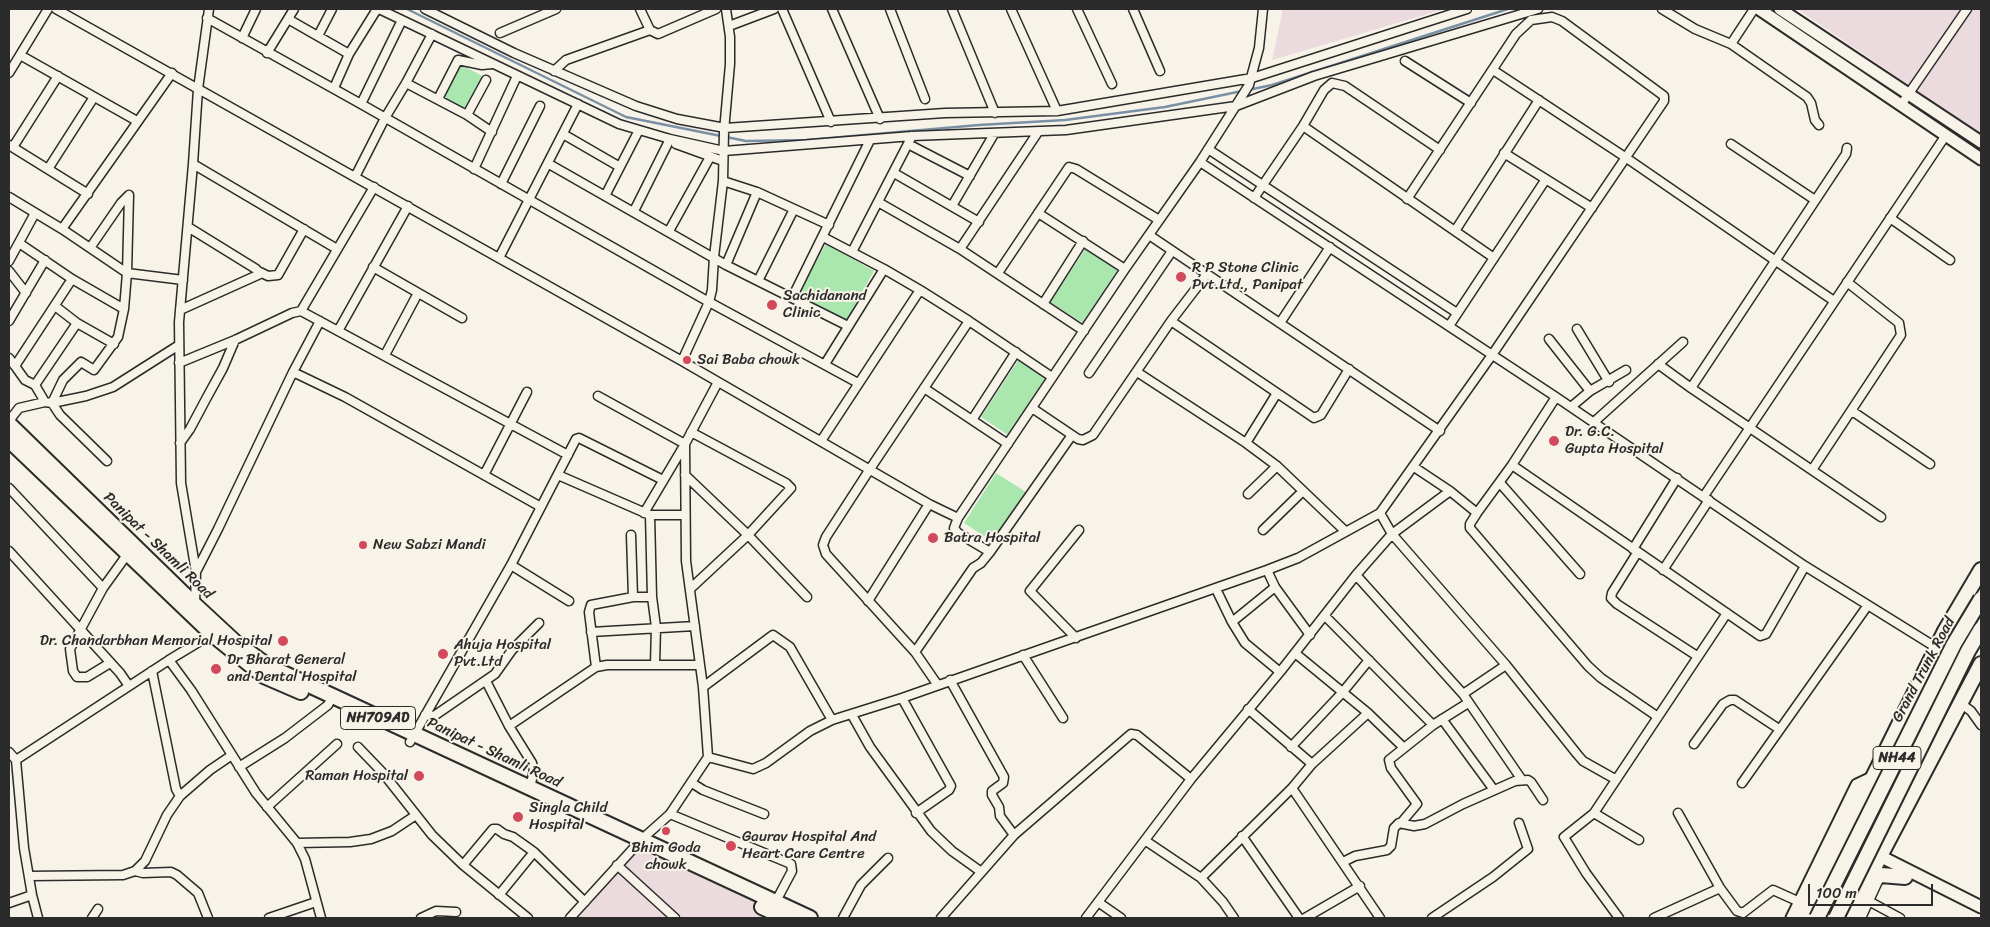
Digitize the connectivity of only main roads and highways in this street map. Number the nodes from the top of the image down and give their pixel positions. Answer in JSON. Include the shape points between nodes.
{"nodes":[{"id":1,"x":9,"y":423,"type":"edge"},
{"id":2,"x":9,"y":440,"type":"edge"},
{"id":3,"x":131,"y":550,"type":"junction"},
{"id":4,"x":1981,"y":570,"type":"edge"},
{"id":5,"x":1977,"y":586,"type":"edge"},
{"id":6,"x":1981,"y":599,"type":"edge"},
{"id":7,"x":193,"y":611,"type":"junction"},
{"id":8,"x":1981,"y":629,"type":"edge"},
{"id":9,"x":1981,"y":664,"type":"edge"},
{"id":10,"x":330,"y":701,"type":"junction"},
{"id":11,"x":412,"y":738,"type":"junction"},
{"id":12,"x":637,"y":843,"type":"junction"},
{"id":13,"x":1879,"y":865,"type":"junction"},
{"id":14,"x":1905,"y":877,"type":"road end"},
{"id":15,"x":786,"y":918,"type":"edge"},
{"id":16,"x":810,"y":918,"type":"edge"},
{"id":17,"x":1804,"y":918,"type":"edge"},
{"id":18,"x":1817,"y":918,"type":"edge"},
{"id":19,"x":1836,"y":918,"type":"edge"},
{"id":20,"x":1850,"y":918,"type":"edge"}],
"edges":[{"from":1,"to":3,"type":"highway","name":"Panipat - Shamli Road","number":"NH709AD"},
{"from":2,"to":3,"type":"highway","name":"Panipat - Shamli Road","number":"NH709AD"},
{"from":3,"to":7,"type":"highway","name":"Panipat - Shamli Road","number":"NH709AD"},
{"from":4,"to":5,"type":"highway"},
{"from":5,"to":17,"type":"highway","via":[[1936,648],[1844,838],[1805,904]]},
{"from":6,"to":18,"type":"highway","name":"Grand Trunk Road","number":"NH44","bridge":true,"via":[[1954,644]]},
{"from":7,"to":10,"type":"highway","name":"Panipat - Shamli Road","number":"NH709AD","via":[[268,666]]},
{"from":7,"to":10,"type":"highway","name":"Panipat - Shamli Road","number":"NH709AD","via":[[212,634],[264,676]]},
{"from":8,"to":19,"type":"highway","name":"Grand Trunk Road","number":"NH44","bridge":true},
{"from":9,"to":13,"type":"highway"},
{"from":10,"to":11,"type":"highway","name":"Panipat - Shamli Road","number":"NH709AD"},
{"from":11,"to":12,"type":"highway","name":"Panipat - Shamli Road","number":"NH709AD"},
{"from":11,"to":12,"type":"highway","name":"Panipat - Shamli Road","number":"NH709AD","via":[[530,788]]},
{"from":12,"to":15,"type":"highway","name":"Panipat - Shamli Road","number":"NH709AD"},
{"from":12,"to":16,"type":"highway","name":"Panipat - Shamli Road","number":"NH709AD"},
{"from":13,"to":14,"type":"highway"},
{"from":13,"to":20,"type":"highway","via":[[1868,883],[1865,900]]}]}
